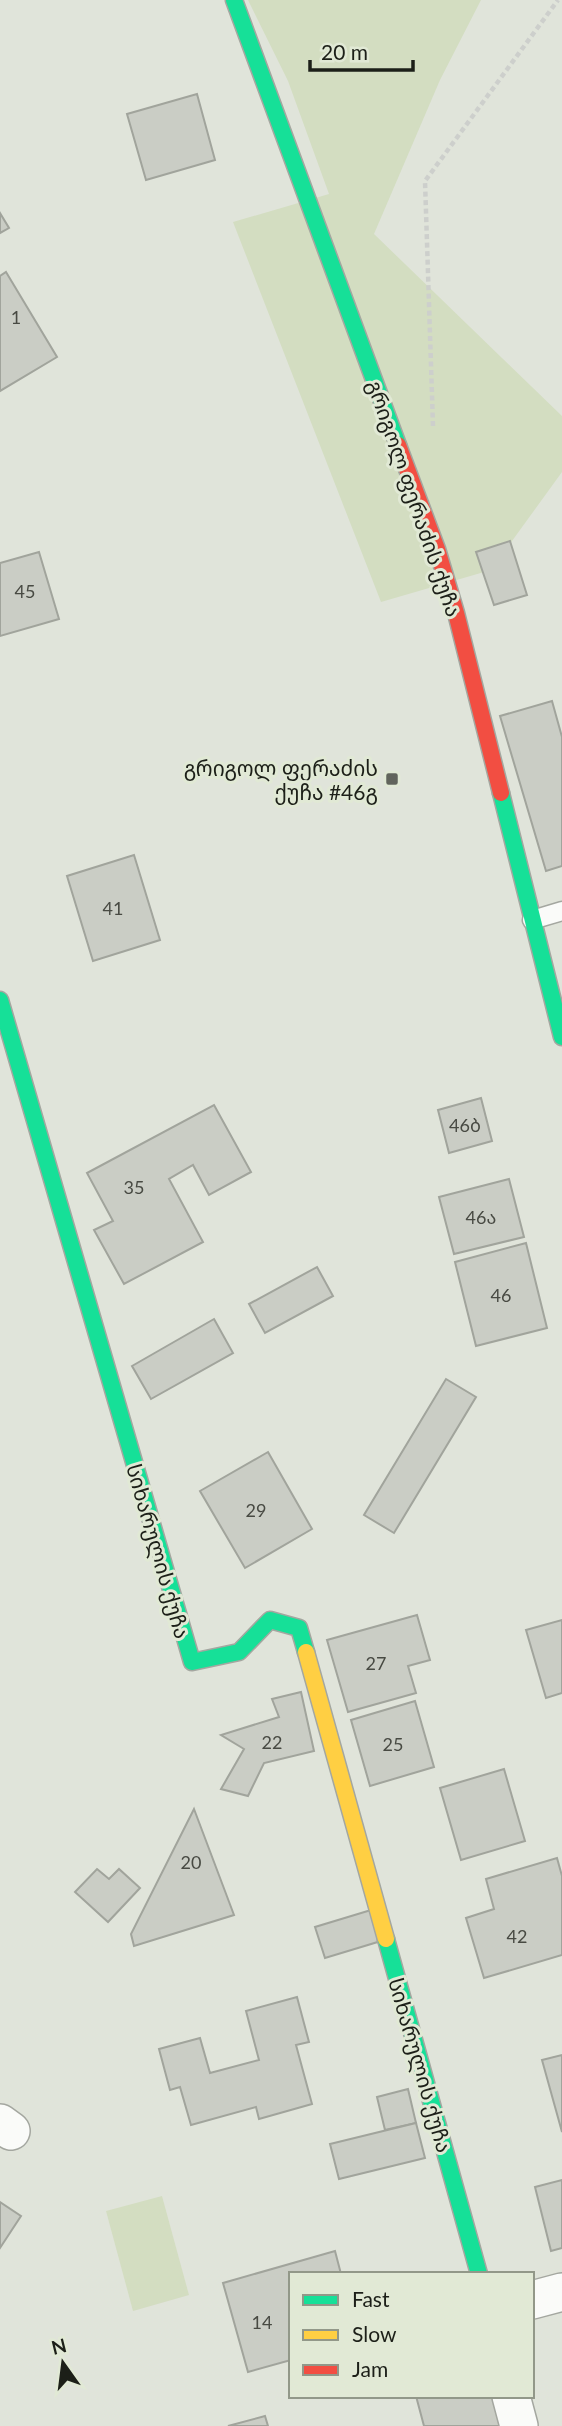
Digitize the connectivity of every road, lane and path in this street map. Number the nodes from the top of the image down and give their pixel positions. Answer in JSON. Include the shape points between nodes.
{"nodes":[{"id":1,"x":558,"y":0,"type":"edge"},
{"id":2,"x":237,"y":6,"type":"edge"},
{"id":3,"x":433,"y":440,"type":"dead end"},
{"id":4,"x":562,"y":911,"type":"edge"},
{"id":5,"x":532,"y":920,"type":"junction"},
{"id":6,"x":552,"y":967,"type":"edge"},
{"id":7,"x":0,"y":1000,"type":"edge"},
{"id":8,"x":562,"y":1037,"type":"edge"},
{"id":9,"x":478,"y":2272,"type":"edge"},
{"id":10,"x":562,"y":2292,"type":"edge"},
{"id":11,"x":534,"y":2299,"type":"edge"},
{"id":12,"x":512,"y":2398,"type":"edge"},
{"id":13,"x":519,"y":2426,"type":"edge"}],
"edges":[{"from":1,"to":3,"type":"path","via":[[425,181]]},
{"from":2,"to":5,"type":"street","name":"გრიგოლ ფერაძის ქუჩა","via":[[437,549]]},
{"from":4,"to":5,"type":"lane"},
{"from":5,"to":6,"type":"street","name":"გრიგოლ ფერაძის ქუჩა"},
{"from":6,"to":8,"type":"street","name":"გრიგოლ ფერაძის ქუჩა"},
{"from":7,"to":9,"type":"street","name":"სიხარულის ქუჩა","via":[[192,1662],[239,1652],[270,1620],[299,1628]]},
{"from":10,"to":11,"type":"street"},
{"from":12,"to":13,"type":"street"}]}
